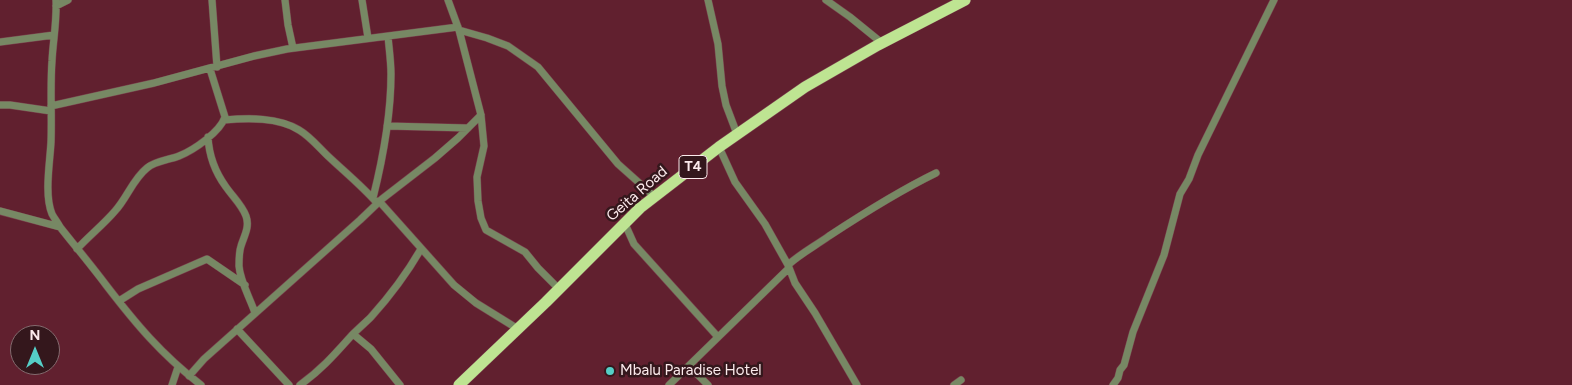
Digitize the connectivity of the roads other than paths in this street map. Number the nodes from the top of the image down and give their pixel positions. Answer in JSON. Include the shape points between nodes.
{"nodes":[{"id":1,"x":68,"y":0,"type":"edge"},
{"id":2,"x":212,"y":0,"type":"edge"},
{"id":3,"x":285,"y":0,"type":"edge"},
{"id":4,"x":362,"y":0,"type":"edge"},
{"id":5,"x":448,"y":0,"type":"edge"},
{"id":6,"x":708,"y":0,"type":"edge"},
{"id":7,"x":826,"y":0,"type":"edge"},
{"id":8,"x":966,"y":0,"type":"edge"},
{"id":9,"x":1274,"y":0,"type":"edge"},
{"id":10,"x":56,"y":3,"type":"edge"},
{"id":11,"x":458,"y":29,"type":"junction"},
{"id":12,"x":54,"y":35,"type":"junction"},
{"id":13,"x":388,"y":36,"type":"junction"},
{"id":14,"x":368,"y":38,"type":"junction"},
{"id":15,"x":0,"y":42,"type":"edge"},
{"id":16,"x":882,"y":43,"type":"junction"},
{"id":17,"x":293,"y":48,"type":"junction"},
{"id":18,"x":213,"y":68,"type":"junction"},
{"id":19,"x":0,"y":105,"type":"edge"},
{"id":20,"x":51,"y":108,"type":"junction"},
{"id":21,"x":481,"y":115,"type":"junction"},
{"id":22,"x":224,"y":120,"type":"junction"},
{"id":23,"x":387,"y":126,"type":"junction"},
{"id":24,"x":468,"y":128,"type":"junction"},
{"id":25,"x":737,"y":134,"type":"junction"},
{"id":26,"x":208,"y":137,"type":"junction"},
{"id":27,"x":719,"y":147,"type":"junction"},
{"id":28,"x":936,"y":173,"type":"dead end"},
{"id":29,"x":655,"y":197,"type":"junction"},
{"id":30,"x":376,"y":201,"type":"junction"},
{"id":31,"x":0,"y":211,"type":"edge"},
{"id":32,"x":625,"y":224,"type":"junction"},
{"id":33,"x":60,"y":227,"type":"junction"},
{"id":34,"x":77,"y":249,"type":"junction"},
{"id":35,"x":421,"y":249,"type":"junction"},
{"id":36,"x":788,"y":267,"type":"junction"},
{"id":37,"x":245,"y":285,"type":"junction"},
{"id":38,"x":559,"y":290,"type":"junction"},
{"id":39,"x":118,"y":302,"type":"junction"},
{"id":40,"x":255,"y":314,"type":"junction"},
{"id":41,"x":237,"y":329,"type":"junction"},
{"id":42,"x":518,"y":329,"type":"junction"},
{"id":43,"x":353,"y":334,"type":"junction"},
{"id":44,"x":718,"y":337,"type":"junction"},
{"id":45,"x":689,"y":366,"type":"junction"},
{"id":46,"x":178,"y":367,"type":"junction"},
{"id":47,"x":188,"y":376,"type":"junction"},
{"id":48,"x":961,"y":380,"type":"dead end"},
{"id":49,"x":172,"y":385,"type":"edge"},
{"id":50,"x":201,"y":385,"type":"edge"},
{"id":51,"x":289,"y":385,"type":"edge"},
{"id":52,"x":300,"y":385,"type":"edge"},
{"id":53,"x":400,"y":385,"type":"edge"},
{"id":54,"x":459,"y":385,"type":"edge"},
{"id":55,"x":669,"y":385,"type":"edge"},
{"id":56,"x":708,"y":385,"type":"edge"},
{"id":57,"x":857,"y":385,"type":"edge"},
{"id":58,"x":954,"y":385,"type":"edge"},
{"id":59,"x":1112,"y":385,"type":"edge"}],
"edges":[{"from":1,"to":10,"type":"street"},
{"from":2,"to":18,"type":"street"},
{"from":3,"to":17,"type":"street"},
{"from":4,"to":14,"type":"street"},
{"from":5,"to":11,"type":"street"},
{"from":6,"to":25,"type":"street","via":[[726,105]]},
{"from":7,"to":16,"type":"street"},
{"from":8,"to":16,"type":"highway","name":"Geita Road","number":"T4"},
{"from":9,"to":59,"type":"street","via":[[1180,194],[1164,255],[1133,332],[1124,365]]},
{"from":10,"to":12,"type":"street"},
{"from":11,"to":13,"type":"street"},
{"from":11,"to":21,"type":"street"},
{"from":11,"to":29,"type":"street","via":[[508,46],[538,67],[618,164]]},
{"from":12,"to":15,"type":"street"},
{"from":12,"to":20,"type":"street"},
{"from":13,"to":14,"type":"street"},
{"from":13,"to":23,"type":"street","via":[[391,74]]},
{"from":14,"to":17,"type":"street"},
{"from":16,"to":25,"type":"highway","name":"Geita Road","number":"T4","via":[[805,87]]},
{"from":17,"to":18,"type":"street"},
{"from":18,"to":20,"type":"street"},
{"from":18,"to":22,"type":"street","via":[[226,117]]},
{"from":19,"to":20,"type":"street"},
{"from":20,"to":33,"type":"street","via":[[48,193],[52,213]]},
{"from":21,"to":24,"type":"street"},
{"from":21,"to":38,"type":"street","via":[[484,146],[478,177],[478,201],[486,230],[525,252]]},
{"from":22,"to":26,"type":"street"},
{"from":22,"to":30,"type":"street","via":[[274,121],[300,130]]},
{"from":23,"to":24,"type":"street"},
{"from":23,"to":30,"type":"street"},
{"from":24,"to":30,"type":"street","via":[[435,158]]},
{"from":25,"to":27,"type":"highway","name":"Geita Road","number":"T4"},
{"from":26,"to":34,"type":"street","via":[[181,155],[149,166],[114,212]]},
{"from":26,"to":37,"type":"street","via":[[217,173],[246,217],[239,265]]},
{"from":27,"to":29,"type":"highway","name":"Geita Road","number":"T4"},
{"from":27,"to":36,"type":"street","via":[[735,182],[765,224]]},
{"from":28,"to":36,"type":"street","via":[[880,204]]},
{"from":29,"to":32,"type":"highway","name":"Geita Road","number":"T4"},
{"from":30,"to":35,"type":"street"},
{"from":30,"to":40,"type":"street"},
{"from":31,"to":33,"type":"street"},
{"from":32,"to":38,"type":"highway","name":"Geita Road","number":"T4"},
{"from":32,"to":44,"type":"street","via":[[634,244]]},
{"from":33,"to":34,"type":"street"},
{"from":34,"to":39,"type":"street"},
{"from":35,"to":42,"type":"street","via":[[454,285]]},
{"from":35,"to":43,"type":"street","via":[[392,292]]},
{"from":36,"to":44,"type":"street"},
{"from":36,"to":57,"type":"street"},
{"from":37,"to":39,"type":"street","via":[[207,259],[138,289]]},
{"from":37,"to":40,"type":"street"},
{"from":38,"to":42,"type":"highway","name":"Geita Road","number":"T4"},
{"from":39,"to":46,"type":"street"},
{"from":40,"to":41,"type":"street"},
{"from":41,"to":47,"type":"street"},
{"from":41,"to":51,"type":"street"},
{"from":42,"to":54,"type":"highway","name":"Geita Road","number":"T4"},
{"from":43,"to":52,"type":"street","via":[[318,372]]},
{"from":43,"to":53,"type":"street"},
{"from":44,"to":45,"type":"street"},
{"from":45,"to":55,"type":"street"},
{"from":45,"to":56,"type":"street"},
{"from":46,"to":47,"type":"street"},
{"from":46,"to":49,"type":"street"},
{"from":47,"to":50,"type":"street"},
{"from":48,"to":58,"type":"street"}]}
